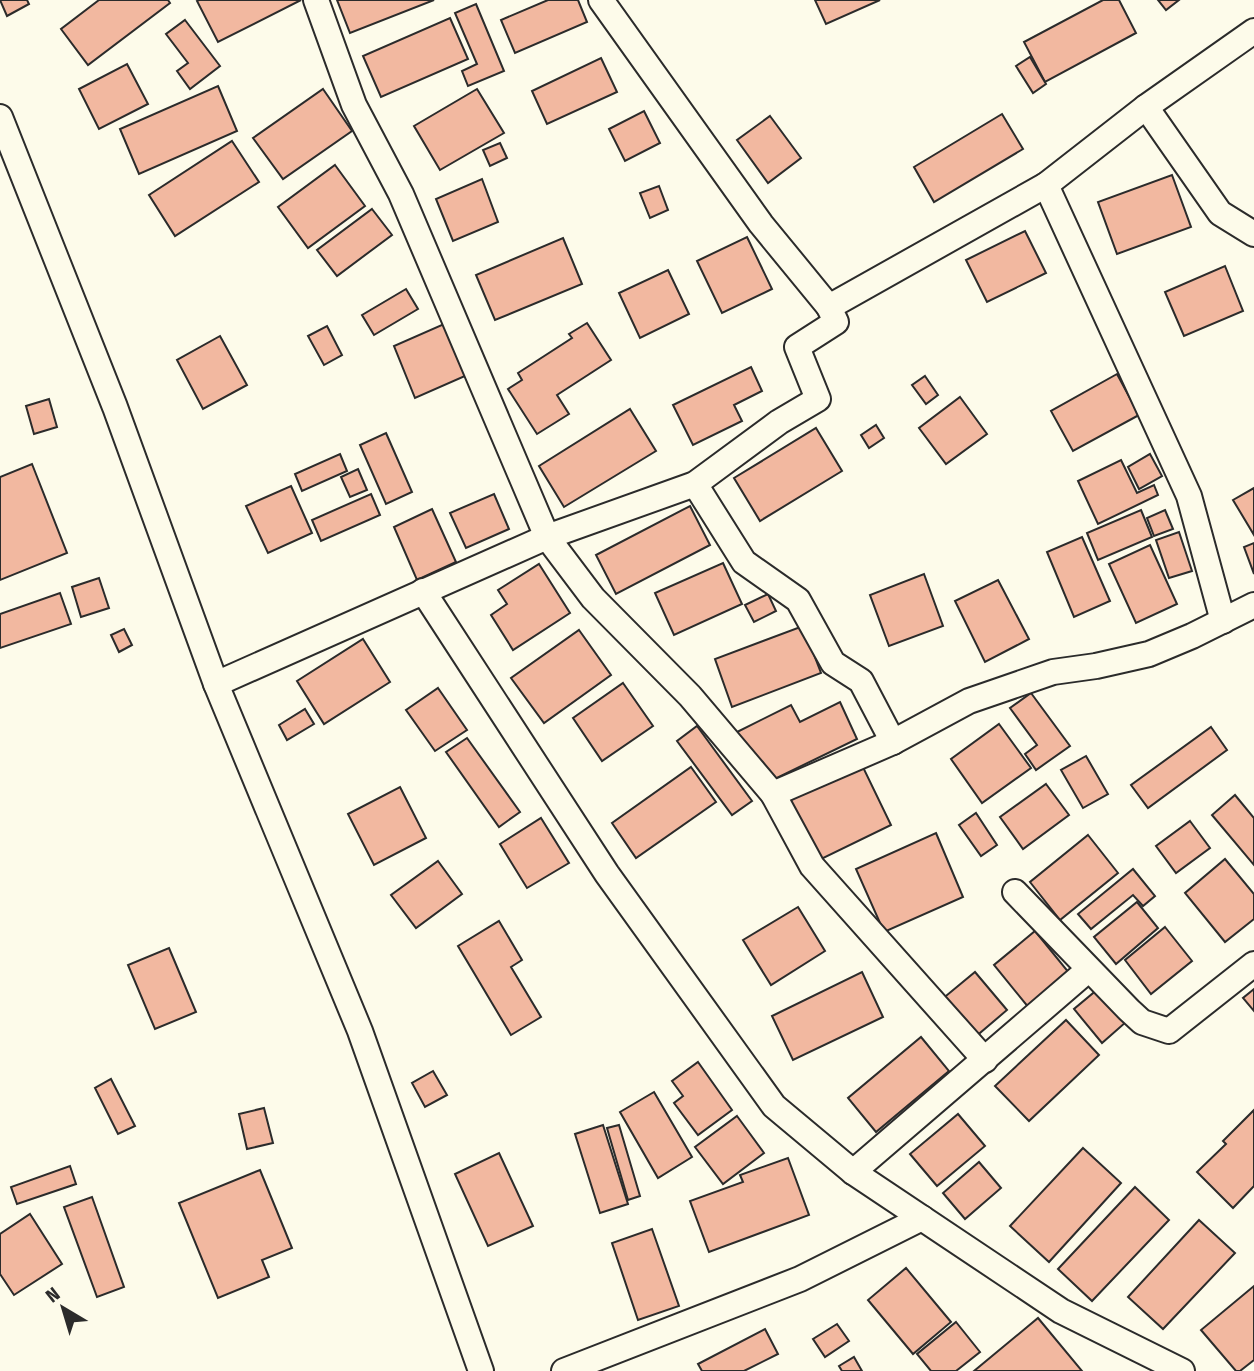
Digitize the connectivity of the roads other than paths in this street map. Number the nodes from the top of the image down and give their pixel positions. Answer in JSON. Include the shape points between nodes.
{"nodes":[{"id":1,"x":316,"y":0,"type":"edge"},
{"id":2,"x":601,"y":0,"type":"edge"},
{"id":3,"x":1254,"y":31,"type":"edge"},
{"id":4,"x":1146,"y":107,"type":"junction"},
{"id":5,"x":0,"y":117,"type":"edge"},
{"id":6,"x":1046,"y":185,"type":"junction"},
{"id":7,"x":1254,"y":234,"type":"edge"},
{"id":8,"x":829,"y":307,"type":"junction"},
{"id":9,"x":695,"y":484,"type":"junction"},
{"id":10,"x":547,"y":537,"type":"junction"},
{"id":11,"x":423,"y":591,"type":"junction"},
{"id":12,"x":1254,"y":605,"type":"edge"},
{"id":13,"x":1223,"y":621,"type":"junction"},
{"id":14,"x":216,"y":684,"type":"junction"},
{"id":15,"x":893,"y":742,"type":"junction"},
{"id":16,"x":773,"y":794,"type":"junction"},
{"id":17,"x":1015,"y":892,"type":"dead end"},
{"id":18,"x":1254,"y":964,"type":"edge"},
{"id":19,"x":1088,"y":970,"type":"junction"},
{"id":20,"x":985,"y":1060,"type":"junction"},
{"id":21,"x":853,"y":1172,"type":"junction"},
{"id":22,"x":922,"y":1218,"type":"junction"},
{"id":23,"x":481,"y":1371,"type":"edge"},
{"id":24,"x":564,"y":1371,"type":"edge"},
{"id":25,"x":1182,"y":1371,"type":"edge"}],
"edges":[{"from":1,"to":10,"type":"street","via":[[354,106],[401,194]]},
{"from":2,"to":8,"type":"street","via":[[761,223]]},
{"from":3,"to":4,"type":"street"},
{"from":4,"to":6,"type":"street"},
{"from":4,"to":7,"type":"street","via":[[1220,214]]},
{"from":5,"to":14,"type":"street","via":[[116,407]]},
{"from":6,"to":8,"type":"street"},
{"from":6,"to":13,"type":"street","via":[[1189,496]]},
{"from":8,"to":9,"type":"street","via":[[836,322],[797,347],[818,399]]},
{"from":9,"to":10,"type":"street"},
{"from":9,"to":15,"type":"street","via":[[744,562],[797,600],[833,663],[861,681]]},
{"from":10,"to":11,"type":"street"},
{"from":10,"to":16,"type":"street","via":[[593,598],[690,696]]},
{"from":11,"to":14,"type":"street"},
{"from":11,"to":21,"type":"street","via":[[607,874],[775,1106]]},
{"from":12,"to":13,"type":"street"},
{"from":13,"to":15,"type":"street","via":[[1149,654],[1015,683],[969,701]]},
{"from":14,"to":23,"type":"street","via":[[360,1031]]},
{"from":15,"to":16,"type":"street"},
{"from":16,"to":20,"type":"street","via":[[812,866]]},
{"from":17,"to":19,"type":"street"},
{"from":18,"to":19,"type":"street","via":[[1169,1031],[1142,1022]]},
{"from":19,"to":20,"type":"street"},
{"from":20,"to":21,"type":"street"},
{"from":21,"to":22,"type":"street"},
{"from":22,"to":24,"type":"street","via":[[800,1279]]},
{"from":22,"to":25,"type":"street","via":[[1061,1311]]}]}
